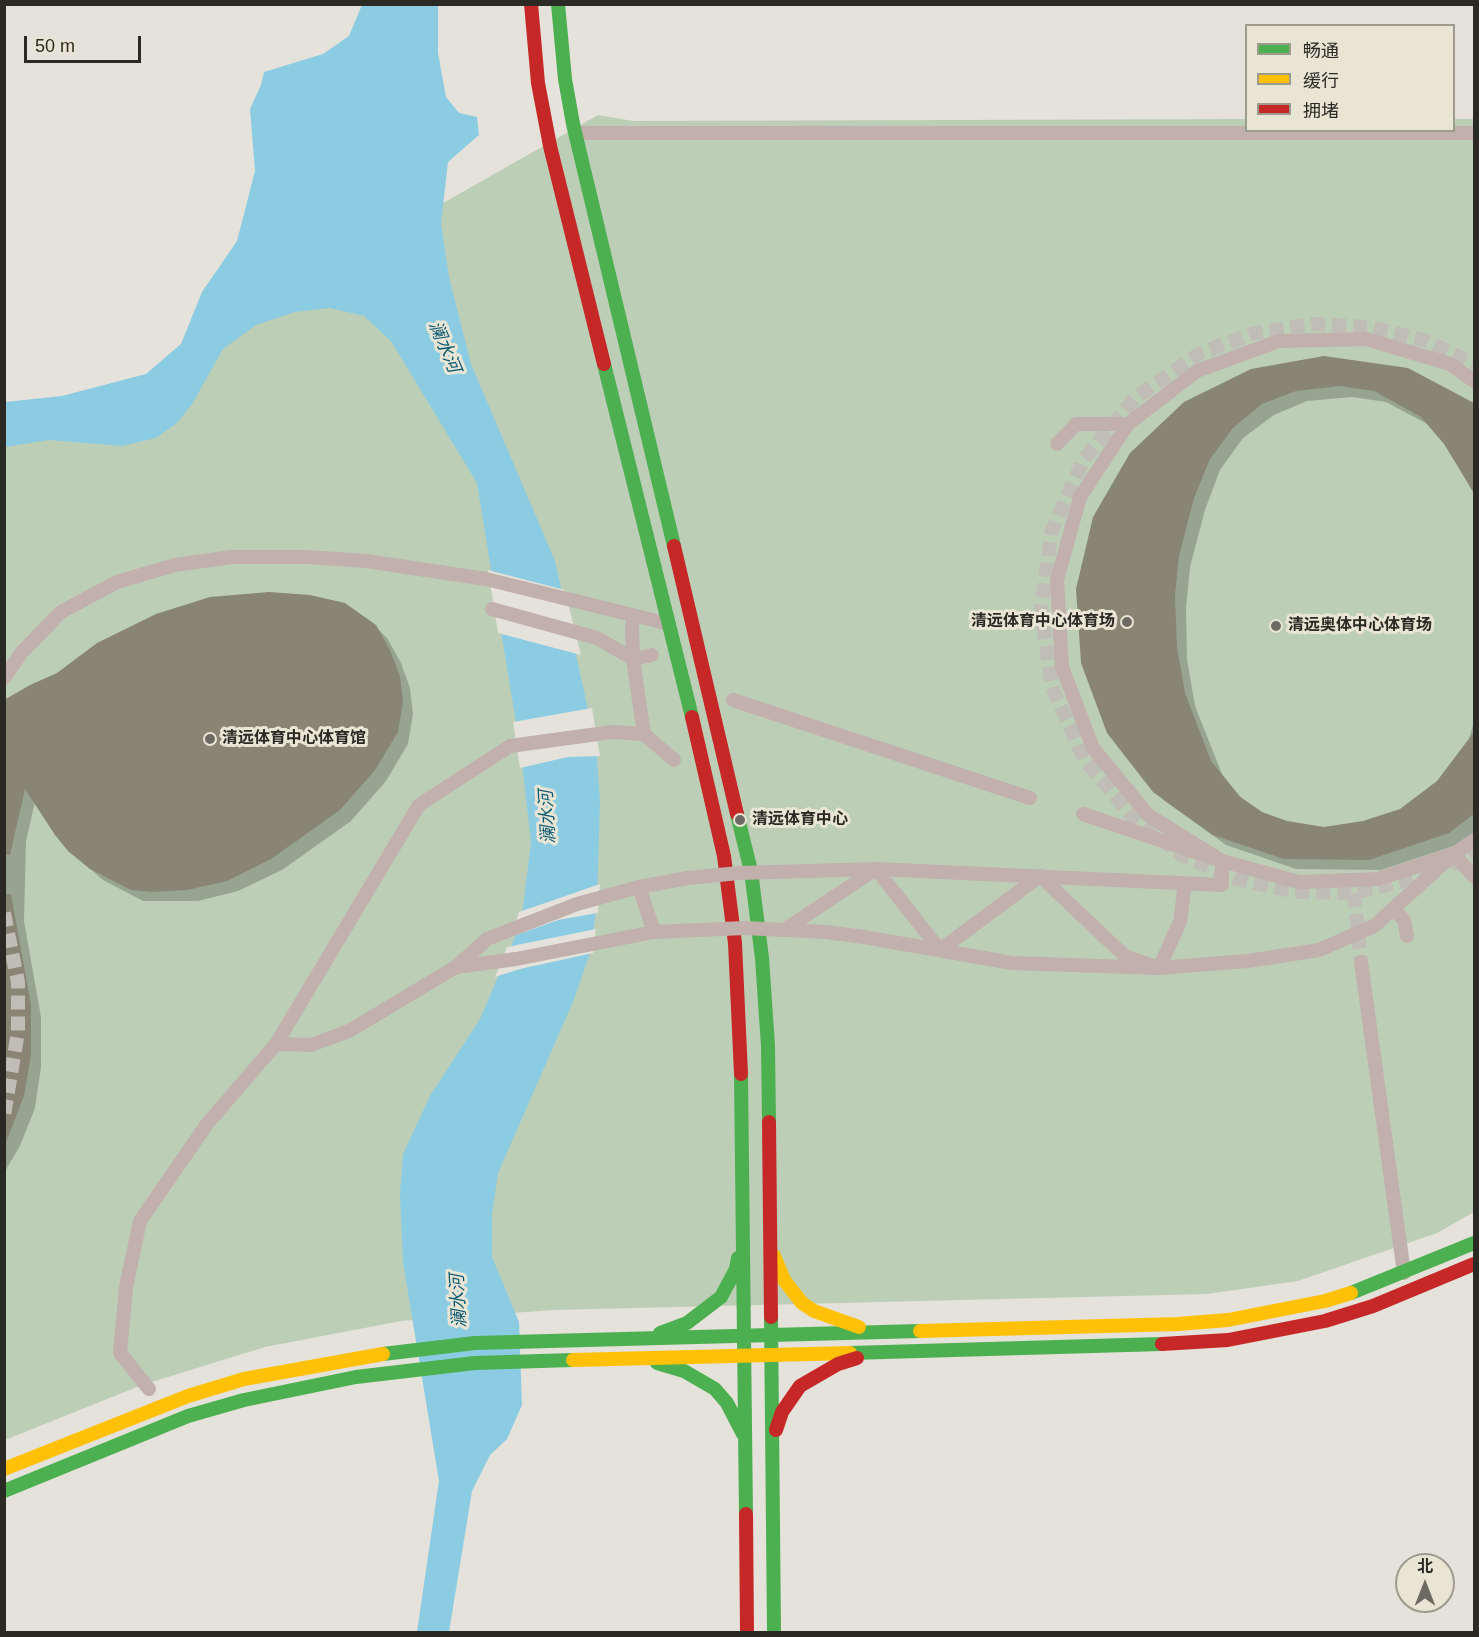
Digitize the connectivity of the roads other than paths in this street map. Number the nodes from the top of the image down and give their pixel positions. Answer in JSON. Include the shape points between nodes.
{"nodes":[{"id":1,"x":531,"y":4,"type":"edge"},
{"id":2,"x":558,"y":4,"type":"edge"},
{"id":3,"x":575,"y":133,"type":"junction"},
{"id":4,"x":1474,"y":133,"type":"edge"},
{"id":5,"x":1474,"y":381,"type":"edge"},
{"id":6,"x":1128,"y":424,"type":"junction"},
{"id":7,"x":1058,"y":444,"type":"dead end"},
{"id":8,"x":492,"y":609,"type":"dead end"},
{"id":9,"x":669,"y":624,"type":"junction"},
{"id":10,"x":632,"y":625,"type":"dead end"},
{"id":11,"x":651,"y":655,"type":"dead end"},
{"id":12,"x":633,"y":659,"type":"junction"},
{"id":13,"x":4,"y":678,"type":"edge"},
{"id":14,"x":733,"y":700,"type":"dead end"},
{"id":15,"x":644,"y":734,"type":"junction"},
{"id":16,"x":674,"y":760,"type":"dead end"},
{"id":17,"x":1030,"y":798,"type":"dead end"},
{"id":18,"x":1083,"y":814,"type":"dead end"},
{"id":19,"x":1474,"y":840,"type":"edge"},
{"id":20,"x":1454,"y":854,"type":"junction"},
{"id":21,"x":1222,"y":861,"type":"junction"},
{"id":22,"x":876,"y":869,"type":"junction"},
{"id":23,"x":1040,"y":876,"type":"junction"},
{"id":24,"x":1474,"y":877,"type":"edge"},
{"id":25,"x":1185,"y":883,"type":"junction"},
{"id":26,"x":639,"y":887,"type":"junction"},
{"id":27,"x":1393,"y":909,"type":"junction"},
{"id":28,"x":784,"y":930,"type":"junction"},
{"id":29,"x":654,"y":932,"type":"junction"},
{"id":30,"x":1407,"y":936,"type":"dead end"},
{"id":31,"x":940,"y":950,"type":"junction"},
{"id":32,"x":1361,"y":962,"type":"tunnel mouth"},
{"id":33,"x":456,"y":967,"type":"junction"},
{"id":34,"x":1159,"y":968,"type":"junction"},
{"id":35,"x":276,"y":1044,"type":"junction"},
{"id":36,"x":743,"y":1235,"type":"junction"},
{"id":37,"x":1474,"y":1244,"type":"edge"},
{"id":38,"x":770,"y":1248,"type":"junction"},
{"id":39,"x":1474,"y":1264,"type":"edge"},
{"id":40,"x":1404,"y":1273,"type":"junction"},
{"id":41,"x":876,"y":1332,"type":"junction"},
{"id":42,"x":771,"y":1335,"type":"junction"},
{"id":43,"x":744,"y":1336,"type":"junction"},
{"id":44,"x":648,"y":1338,"type":"junction"},
{"id":45,"x":875,"y":1352,"type":"junction"},
{"id":46,"x":771,"y":1355,"type":"junction"},
{"id":47,"x":744,"y":1356,"type":"junction"},
{"id":48,"x":631,"y":1358,"type":"junction"},
{"id":49,"x":149,"y":1389,"type":"dead end"},
{"id":50,"x":745,"y":1440,"type":"junction"},
{"id":51,"x":772,"y":1444,"type":"junction"},
{"id":52,"x":4,"y":1469,"type":"edge"},
{"id":53,"x":4,"y":1491,"type":"edge"},
{"id":54,"x":747,"y":1632,"type":"edge"},
{"id":55,"x":774,"y":1632,"type":"edge"}],
"edges":[{"from":1,"to":9,"type":"street","via":[[538,83],[550,146]]},
{"from":2,"to":3,"type":"street"},
{"from":3,"to":4,"type":"street"},
{"from":3,"to":38,"type":"street","via":[[751,871],[768,1046]]},
{"from":5,"to":6,"type":"street","via":[[1450,364],[1366,339],[1279,342],[1197,371]]},
{"from":6,"to":7,"type":"street","via":[[1076,424]]},
{"from":6,"to":21,"type":"street","via":[[1080,497],[1057,580],[1062,667],[1093,748],[1148,815]]},
{"from":8,"to":12,"type":"street","via":[[597,638]]},
{"from":9,"to":13,"type":"street","via":[[486,579],[366,561],[232,557],[175,566],[117,582],[61,612],[22,652]]},
{"from":9,"to":36,"type":"street","via":[[724,856],[735,943],[741,1031]]},
{"from":10,"to":12,"type":"street"},
{"from":11,"to":12,"type":"street"},
{"from":12,"to":15,"type":"street"},
{"from":14,"to":17,"type":"street"},
{"from":15,"to":16,"type":"street"},
{"from":15,"to":35,"type":"street","via":[[612,732],[510,746],[419,805]]},
{"from":18,"to":21,"type":"street"},
{"from":19,"to":20,"type":"street"},
{"from":20,"to":21,"type":"street","via":[[1378,879],[1333,881],[1299,882]]},
{"from":20,"to":24,"type":"street"},
{"from":20,"to":27,"type":"street"},
{"from":21,"to":25,"type":"street","via":[[1222,885]]},
{"from":22,"to":23,"type":"street"},
{"from":22,"to":26,"type":"street","bridge":true,"via":[[739,873]]},
{"from":22,"to":28,"type":"street","bridge":true},
{"from":22,"to":31,"type":"street"},
{"from":23,"to":25,"type":"street"},
{"from":23,"to":31,"type":"street"},
{"from":23,"to":34,"type":"street","via":[[1126,957]]},
{"from":25,"to":34,"type":"street","via":[[1180,922]]},
{"from":26,"to":29,"type":"street"},
{"from":26,"to":33,"type":"street","bridge":true,"via":[[576,904],[487,939]]},
{"from":27,"to":30,"type":"street","via":[[1404,920]]},
{"from":27,"to":34,"type":"street","via":[[1374,926],[1319,950]]},
{"from":28,"to":29,"type":"street","bridge":true},
{"from":28,"to":31,"type":"street","bridge":true,"via":[[864,937]]},
{"from":29,"to":33,"type":"street","bridge":true},
{"from":31,"to":34,"type":"street","via":[[1012,963]]},
{"from":32,"to":40,"type":"street"},
{"from":33,"to":35,"type":"street","via":[[349,1031],[310,1045]]},
{"from":35,"to":49,"type":"street","via":[[207,1124],[140,1221],[126,1287],[120,1353]]},
{"from":36,"to":43,"type":"street"},
{"from":36,"to":44,"type":"street","via":[[736,1269],[722,1297],[687,1323]]},
{"from":37,"to":40,"type":"street"},
{"from":38,"to":41,"type":"street","via":[[784,1280],[802,1303],[835,1320]]},
{"from":38,"to":42,"type":"street"},
{"from":39,"to":45,"type":"street","via":[[1373,1306],[1325,1321],[1228,1340]]},
{"from":40,"to":41,"type":"street","via":[[1325,1300],[1228,1320]]},
{"from":41,"to":42,"type":"street"},
{"from":42,"to":43,"type":"street"},
{"from":42,"to":46,"type":"street"},
{"from":43,"to":44,"type":"street"},
{"from":43,"to":47,"type":"street"},
{"from":44,"to":52,"type":"street","via":[[414,1348],[301,1366],[222,1386],[123,1420]]},
{"from":45,"to":46,"type":"street"},
{"from":45,"to":51,"type":"street","via":[[838,1364],[800,1386],[782,1412]]},
{"from":46,"to":47,"type":"street"},
{"from":46,"to":51,"type":"street"},
{"from":47,"to":48,"type":"street"},
{"from":47,"to":50,"type":"street"},
{"from":48,"to":50,"type":"street","via":[[684,1371],[715,1389],[727,1403]]},
{"from":48,"to":53,"type":"street","via":[[414,1368],[301,1386],[188,1416]]},
{"from":50,"to":54,"type":"street"},
{"from":51,"to":55,"type":"street"}]}
